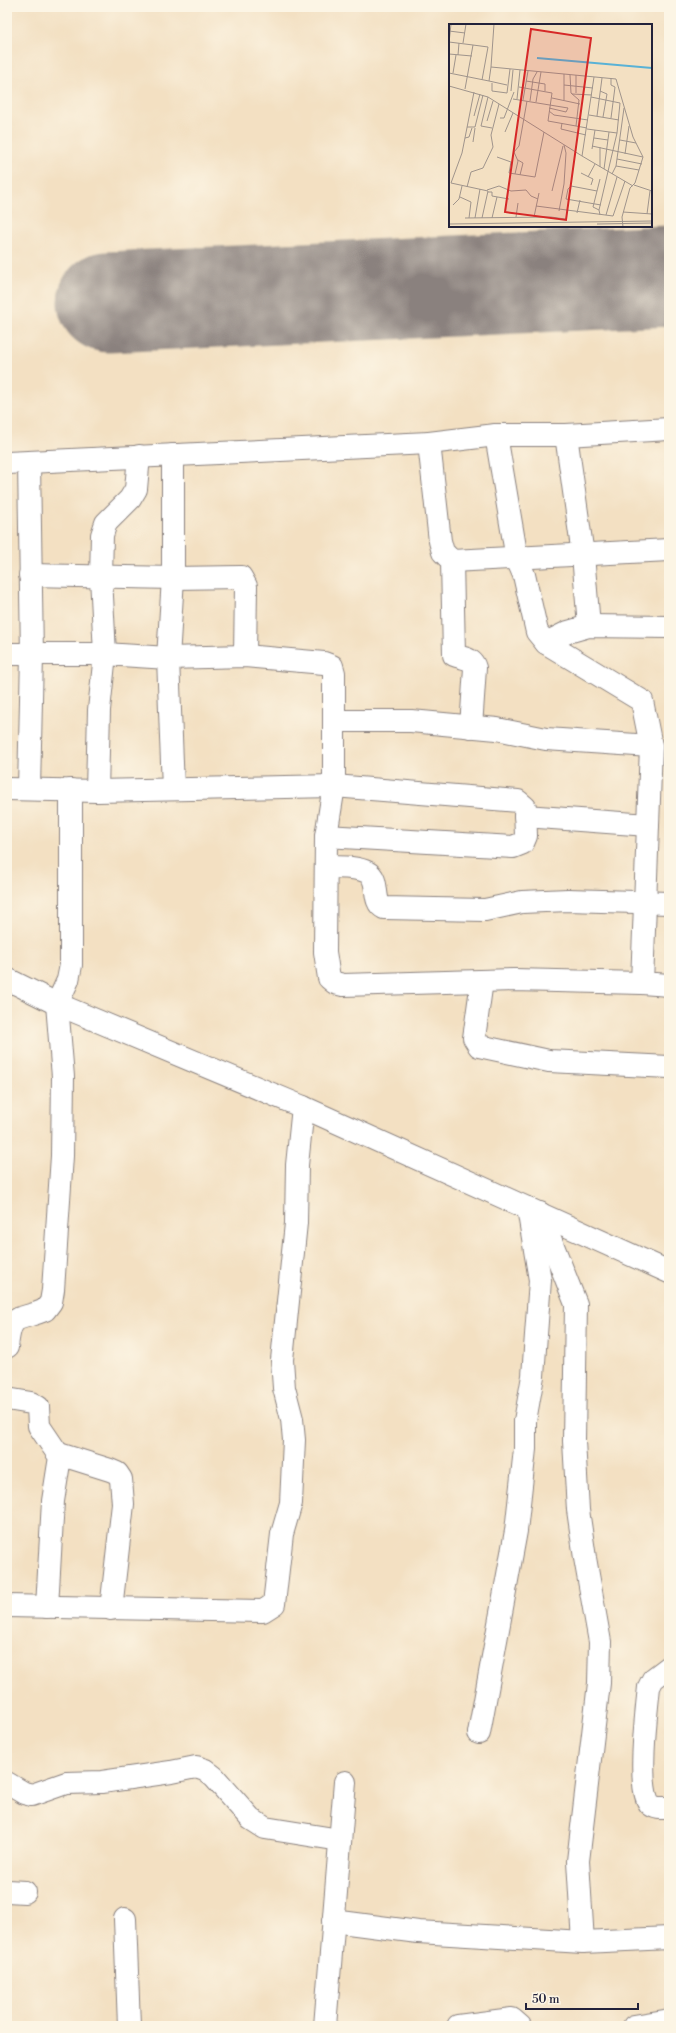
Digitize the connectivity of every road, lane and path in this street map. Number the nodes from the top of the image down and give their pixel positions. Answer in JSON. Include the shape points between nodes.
{"nodes":[{"id":1,"x":669,"y":429,"type":"edge"},
{"id":2,"x":496,"y":435,"type":"junction"},
{"id":3,"x":566,"y":435,"type":"junction"},
{"id":4,"x":429,"y":442,"type":"junction"},
{"id":5,"x":173,"y":455,"type":"junction"},
{"id":6,"x":139,"y":456,"type":"junction"},
{"id":7,"x":29,"y":462,"type":"junction"},
{"id":8,"x":7,"y":463,"type":"edge"},
{"id":9,"x":669,"y":550,"type":"edge"},
{"id":10,"x":583,"y":555,"type":"junction"},
{"id":11,"x":517,"y":559,"type":"junction"},
{"id":12,"x":452,"y":561,"type":"junction"},
{"id":13,"x":30,"y":575,"type":"junction"},
{"id":14,"x":101,"y":577,"type":"junction"},
{"id":15,"x":173,"y":578,"type":"junction"},
{"id":16,"x":589,"y":626,"type":"junction"},
{"id":17,"x":669,"y":626,"type":"edge"},
{"id":18,"x":546,"y":643,"type":"junction"},
{"id":19,"x":7,"y":654,"type":"edge"},
{"id":20,"x":105,"y":654,"type":"junction"},
{"id":21,"x":32,"y":655,"type":"junction"},
{"id":22,"x":245,"y":656,"type":"junction"},
{"id":23,"x":168,"y":658,"type":"junction"},
{"id":24,"x":335,"y":721,"type":"junction"},
{"id":25,"x":471,"y":726,"type":"junction"},
{"id":26,"x":651,"y":746,"type":"junction"},
{"id":27,"x":334,"y":786,"type":"junction"},
{"id":28,"x":7,"y":789,"type":"edge"},
{"id":29,"x":29,"y":789,"type":"junction"},
{"id":30,"x":173,"y":789,"type":"junction"},
{"id":31,"x":71,"y":790,"type":"junction"},
{"id":32,"x":97,"y":791,"type":"junction"},
{"id":33,"x":526,"y":816,"type":"junction"},
{"id":34,"x":648,"y":825,"type":"junction"},
{"id":35,"x":326,"y":836,"type":"junction"},
{"id":36,"x":326,"y":867,"type":"junction"},
{"id":37,"x":646,"y":903,"type":"junction"},
{"id":38,"x":669,"y":904,"type":"edge"},
{"id":39,"x":7,"y":979,"type":"edge"},
{"id":40,"x":482,"y":981,"type":"junction"},
{"id":41,"x":642,"y":983,"type":"junction"},
{"id":42,"x":669,"y":985,"type":"edge"},
{"id":43,"x":57,"y":1004,"type":"junction"},
{"id":44,"x":669,"y":1067,"type":"edge"},
{"id":45,"x":303,"y":1107,"type":"junction"},
{"id":46,"x":534,"y":1211,"type":"junction"},
{"id":47,"x":669,"y":1272,"type":"edge"},
{"id":48,"x":7,"y":1347,"type":"edge"},
{"id":49,"x":7,"y":1399,"type":"edge"},
{"id":50,"x":59,"y":1454,"type":"junction"},
{"id":51,"x":7,"y":1606,"type":"edge"},
{"id":52,"x":47,"y":1607,"type":"junction"},
{"id":53,"x":110,"y":1609,"type":"junction"},
{"id":54,"x":669,"y":1667,"type":"edge"},
{"id":55,"x":479,"y":1733,"type":"dead end"},
{"id":56,"x":345,"y":1782,"type":"dead end"},
{"id":57,"x":7,"y":1783,"type":"edge"},
{"id":58,"x":669,"y":1808,"type":"edge"},
{"id":59,"x":340,"y":1840,"type":"junction"},
{"id":60,"x":125,"y":1919,"type":"dead end"},
{"id":61,"x":334,"y":1921,"type":"junction"},
{"id":62,"x":669,"y":1938,"type":"edge"},
{"id":63,"x":583,"y":1942,"type":"junction"},
{"id":64,"x":664,"y":2021,"type":"dead end"},
{"id":65,"x":129,"y":2026,"type":"edge"},
{"id":66,"x":325,"y":2026,"type":"edge"},
{"id":67,"x":458,"y":2026,"type":"edge"},
{"id":68,"x":520,"y":2026,"type":"edge"},
{"id":69,"x":634,"y":2026,"type":"edge"}],
"edges":[{"from":1,"to":3,"type":"street"},
{"from":2,"to":3,"type":"street"},
{"from":2,"to":4,"type":"street"},
{"from":2,"to":11,"type":"street"},
{"from":3,"to":10,"type":"street"},
{"from":4,"to":5,"type":"street"},
{"from":4,"to":12,"type":"street","via":[[440,541],[443,552]]},
{"from":5,"to":6,"type":"street"},
{"from":5,"to":15,"type":"street"},
{"from":6,"to":7,"type":"street"},
{"from":6,"to":14,"type":"street","via":[[136,489],[130,499],[109,518],[102,535]]},
{"from":7,"to":8,"type":"street"},
{"from":7,"to":13,"type":"street"},
{"from":9,"to":10,"type":"street"},
{"from":10,"to":11,"type":"street"},
{"from":10,"to":16,"type":"street"},
{"from":11,"to":12,"type":"street"},
{"from":11,"to":18,"type":"street","via":[[524,575],[537,632]]},
{"from":12,"to":25,"type":"street","via":[[454,655],[474,662],[475,668]]},
{"from":13,"to":14,"type":"street"},
{"from":13,"to":21,"type":"street"},
{"from":14,"to":15,"type":"street"},
{"from":14,"to":20,"type":"street"},
{"from":15,"to":22,"type":"street","via":[[237,577],[244,580]]},
{"from":15,"to":23,"type":"street"},
{"from":16,"to":17,"type":"street"},
{"from":16,"to":18,"type":"street","via":[[568,632]]},
{"from":18,"to":26,"type":"street","via":[[642,701]]},
{"from":19,"to":21,"type":"street"},
{"from":20,"to":21,"type":"street"},
{"from":20,"to":23,"type":"street"},
{"from":20,"to":32,"type":"street","via":[[99,710]]},
{"from":21,"to":29,"type":"street"},
{"from":22,"to":23,"type":"street"},
{"from":22,"to":24,"type":"street","via":[[331,665],[334,673]]},
{"from":23,"to":30,"type":"street"},
{"from":24,"to":25,"type":"street"},
{"from":24,"to":27,"type":"street"},
{"from":25,"to":26,"type":"street","via":[[546,739]]},
{"from":26,"to":34,"type":"street"},
{"from":27,"to":30,"type":"street"},
{"from":27,"to":33,"type":"street","via":[[518,801],[525,807]]},
{"from":27,"to":35,"type":"street"},
{"from":28,"to":29,"type":"street"},
{"from":29,"to":31,"type":"street"},
{"from":30,"to":32,"type":"street"},
{"from":31,"to":32,"type":"street"},
{"from":31,"to":43,"type":"street","via":[[71,965],[68,980]]},
{"from":33,"to":34,"type":"street"},
{"from":33,"to":35,"type":"street","via":[[525,839],[523,843],[513,846]]},
{"from":34,"to":37,"type":"street"},
{"from":35,"to":36,"type":"street"},
{"from":36,"to":37,"type":"street","via":[[352,868],[372,875],[378,901],[384,908],[485,910],[522,902],[568,900]]},
{"from":36,"to":40,"type":"street","via":[[327,966],[329,978],[335,983],[343,985]]},
{"from":37,"to":38,"type":"street"},
{"from":37,"to":41,"type":"street"},
{"from":39,"to":43,"type":"street"},
{"from":40,"to":41,"type":"street"},
{"from":40,"to":44,"type":"street","via":[[474,1038],[479,1046],[549,1061]]},
{"from":41,"to":42,"type":"street"},
{"from":43,"to":45,"type":"street"},
{"from":43,"to":48,"type":"street","via":[[63,1077],[62,1156],[53,1290],[51,1302],[45,1310],[12,1322]]},
{"from":45,"to":46,"type":"street"},
{"from":45,"to":53,"type":"street","via":[[297,1165],[296,1223],[282,1360],[284,1388],[292,1419],[294,1440],[291,1503],[282,1534],[274,1604],[263,1611]]},
{"from":46,"to":47,"type":"street"},
{"from":46,"to":55,"type":"street","via":[[540,1280],[533,1376],[525,1421],[525,1449],[516,1531]]},
{"from":46,"to":63,"type":"street","via":[[576,1304],[574,1441],[578,1510],[600,1642],[599,1683],[578,1861]]},
{"from":49,"to":50,"type":"street","via":[[38,1407],[39,1426]]},
{"from":50,"to":52,"type":"street","via":[[53,1501]]},
{"from":50,"to":53,"type":"street","via":[[110,1470],[117,1473],[121,1479],[123,1504]]},
{"from":51,"to":52,"type":"street"},
{"from":52,"to":53,"type":"street"},
{"from":54,"to":58,"type":"street","via":[[653,1680],[649,1687],[643,1770],[646,1799],[658,1808]]},
{"from":56,"to":59,"type":"street"},
{"from":57,"to":59,"type":"street","via":[[32,1795],[66,1783],[102,1782],[196,1767],[206,1770],[214,1777],[258,1825]]},
{"from":59,"to":61,"type":"street"},
{"from":60,"to":65,"type":"street"},
{"from":61,"to":63,"type":"street","via":[[418,1932]]},
{"from":61,"to":66,"type":"street"},
{"from":62,"to":63,"type":"street"},
{"from":64,"to":69,"type":"street"},
{"from":67,"to":68,"type":"street","via":[[512,2019]]}]}
